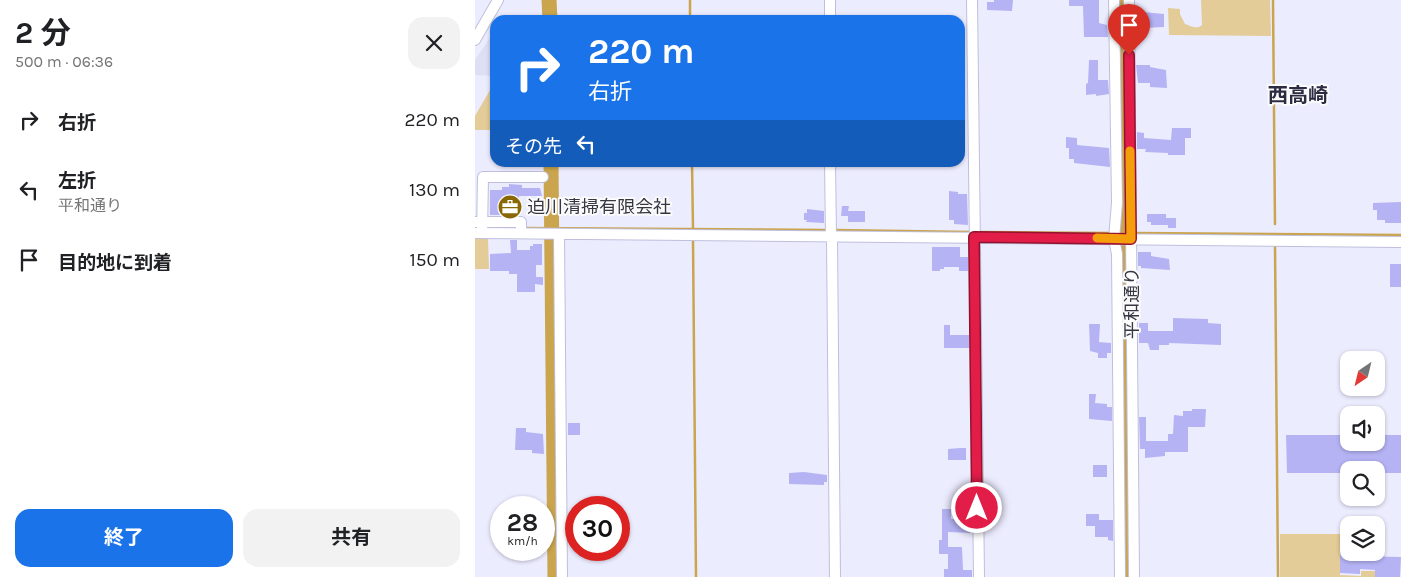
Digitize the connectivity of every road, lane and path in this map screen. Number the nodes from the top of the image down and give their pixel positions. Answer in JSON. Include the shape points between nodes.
{"nodes":[{"id":1,"x":498,"y":0,"type":"edge"},
{"id":2,"x":830,"y":0,"type":"edge"},
{"id":3,"x":972,"y":0,"type":"edge"},
{"id":4,"x":1114,"y":0,"type":"edge"},
{"id":5,"x":1129,"y":0,"type":"edge"},
{"id":6,"x":830,"y":15,"type":"edge"},
{"id":7,"x":475,"y":40,"type":"edge"},
{"id":8,"x":830,"y":167,"type":"edge"},
{"id":9,"x":543,"y":177,"type":"dead end"},
{"id":10,"x":479,"y":196,"type":"edge"},
{"id":11,"x":480,"y":227,"type":"edge"},
{"id":12,"x":554,"y":234,"type":"junction"},
{"id":13,"x":831,"y":234,"type":"junction"},
{"id":14,"x":974,"y":234,"type":"junction"},
{"id":15,"x":1115,"y":236,"type":"junction"},
{"id":16,"x":1131,"y":236,"type":"junction"},
{"id":17,"x":1401,"y":242,"type":"edge"},
{"id":18,"x":562,"y":577,"type":"edge"},
{"id":19,"x":835,"y":577,"type":"edge"},
{"id":20,"x":979,"y":577,"type":"edge"},
{"id":21,"x":1120,"y":577,"type":"edge"},
{"id":22,"x":1135,"y":577,"type":"edge"}],
"edges":[{"from":1,"to":7,"type":"street"},
{"from":2,"to":6,"type":"street"},
{"from":3,"to":14,"type":"street"},
{"from":4,"to":15,"type":"street"},
{"from":5,"to":16,"type":"street","name":"平和通り"},
{"from":8,"to":13,"type":"street"},
{"from":9,"to":10,"type":"street","via":[[483,177]]},
{"from":10,"to":11,"type":"street"},
{"from":11,"to":12,"type":"street"},
{"from":12,"to":13,"type":"street"},
{"from":12,"to":18,"type":"street"},
{"from":13,"to":14,"type":"street"},
{"from":13,"to":19,"type":"street"},
{"from":14,"to":15,"type":"street"},
{"from":14,"to":20,"type":"street"},
{"from":15,"to":16,"type":"street"},
{"from":15,"to":21,"type":"street"},
{"from":16,"to":17,"type":"street"},
{"from":16,"to":22,"type":"street","name":"平和通り"}]}
